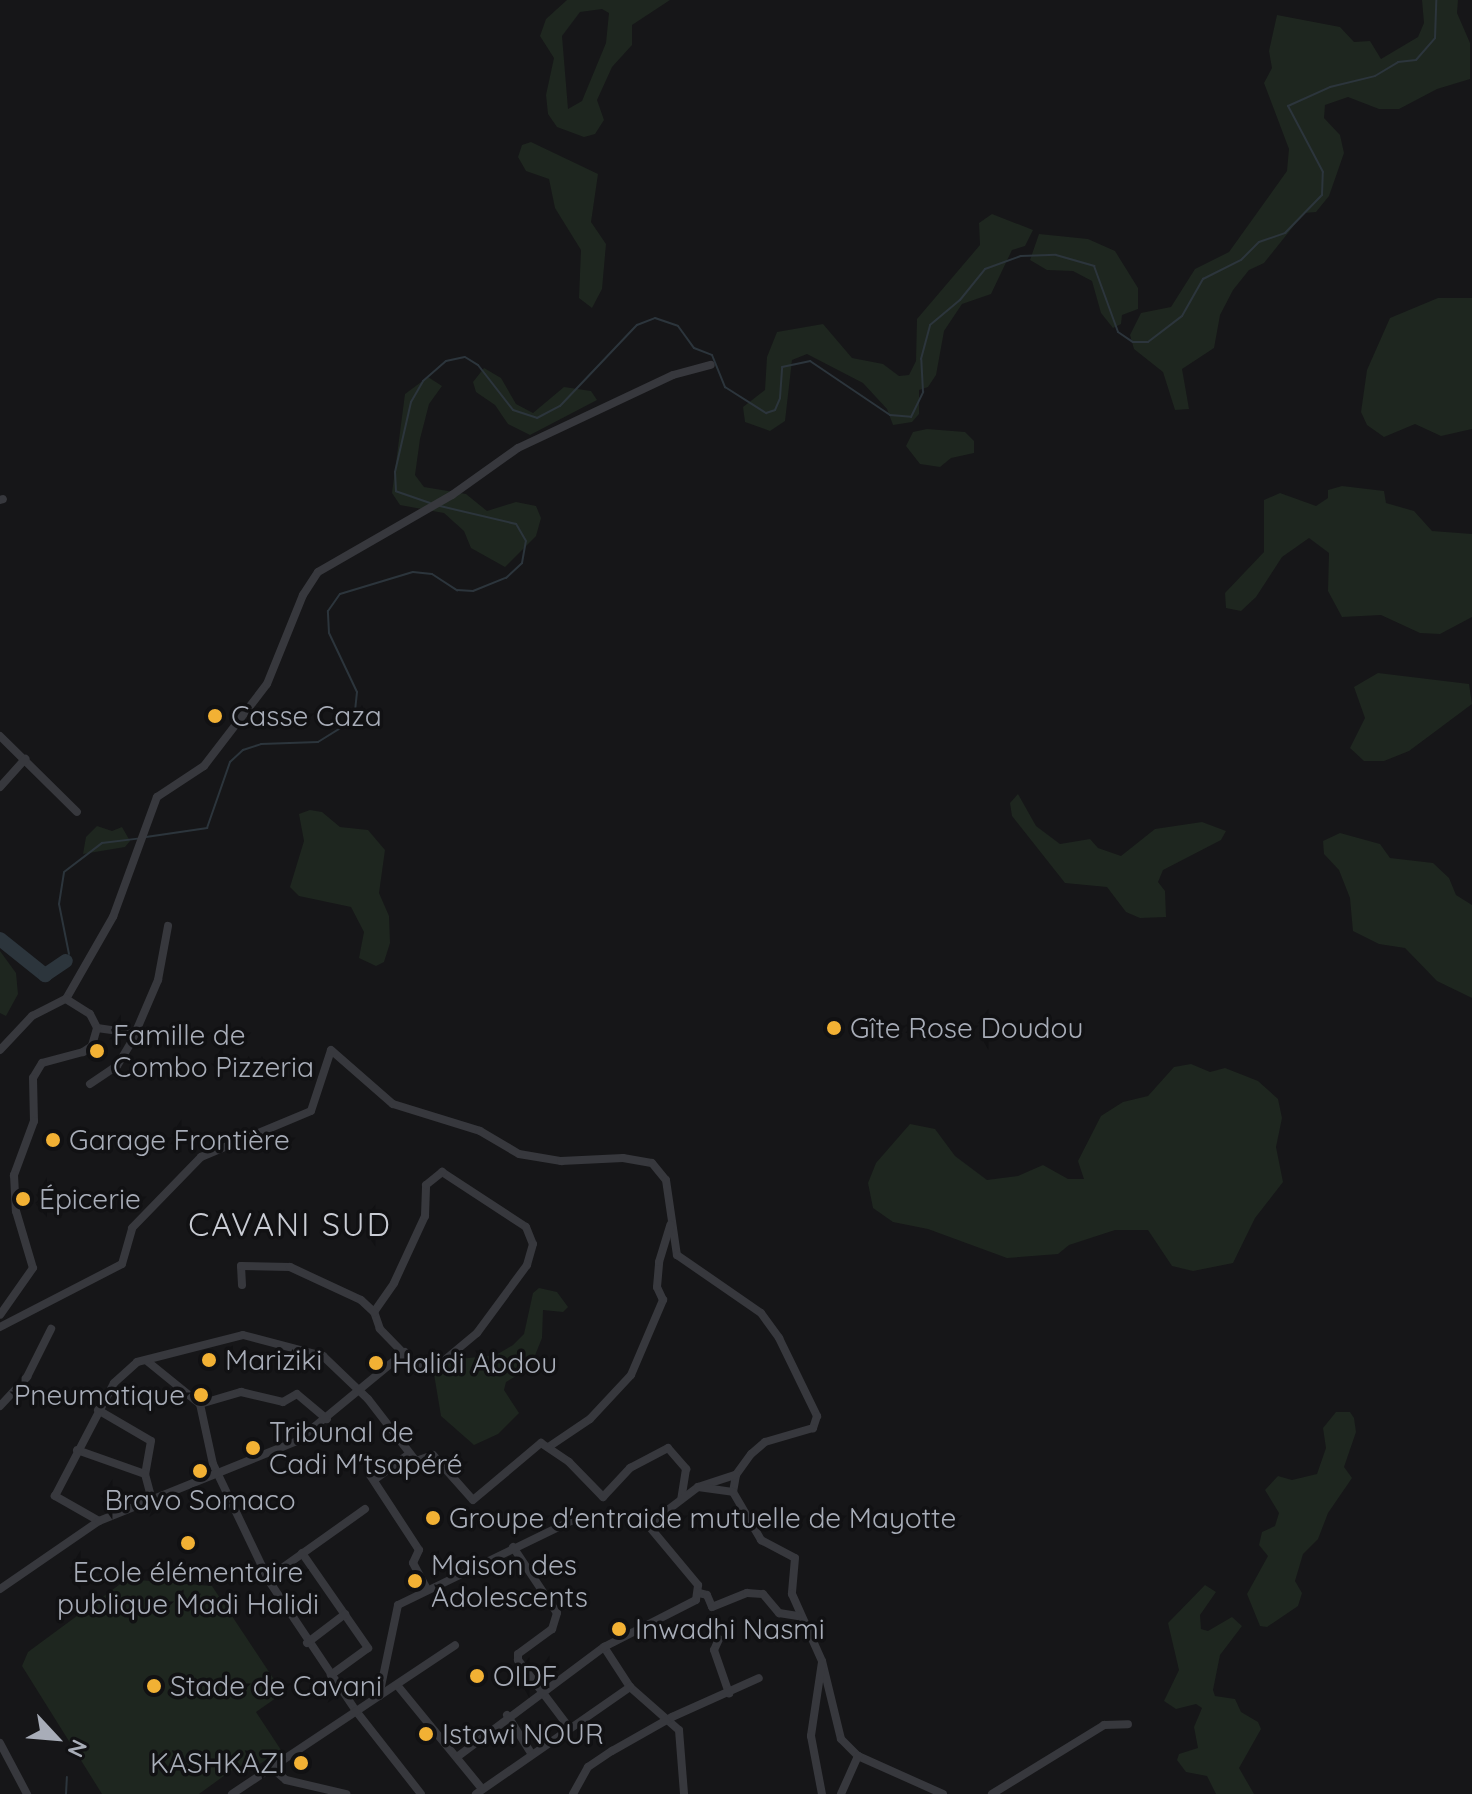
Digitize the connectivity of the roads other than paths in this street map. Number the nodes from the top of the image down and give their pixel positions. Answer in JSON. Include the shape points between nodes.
{"nodes":[{"id":1,"x":711,"y":365,"type":"dead end"},
{"id":2,"x":0,"y":736,"type":"edge"},
{"id":3,"x":25,"y":759,"type":"junction"},
{"id":4,"x":0,"y":787,"type":"edge"},
{"id":5,"x":77,"y":812,"type":"dead end"},
{"id":6,"x":168,"y":926,"type":"dead end"},
{"id":7,"x":66,"y":999,"type":"junction"},
{"id":8,"x":97,"y":1028,"type":"junction"},
{"id":9,"x":132,"y":1033,"type":"junction"},
{"id":10,"x":0,"y":1050,"type":"edge"},
{"id":11,"x":90,"y":1084,"type":"dead end"},
{"id":12,"x":670,"y":1225,"type":"junction"},
{"id":13,"x":242,"y":1285,"type":"dead end"},
{"id":14,"x":374,"y":1312,"type":"junction"},
{"id":15,"x":0,"y":1315,"type":"edge"},
{"id":16,"x":0,"y":1327,"type":"edge"},
{"id":17,"x":51,"y":1329,"type":"dead end"},
{"id":18,"x":405,"y":1352,"type":"junction"},
{"id":19,"x":147,"y":1361,"type":"junction"},
{"id":20,"x":359,"y":1388,"type":"junction"},
{"id":21,"x":200,"y":1404,"type":"junction"},
{"id":22,"x":0,"y":1406,"type":"edge"},
{"id":23,"x":98,"y":1410,"type":"junction"},
{"id":24,"x":327,"y":1419,"type":"junction"},
{"id":25,"x":550,"y":1446,"type":"junction"},
{"id":26,"x":77,"y":1450,"type":"junction"},
{"id":27,"x":409,"y":1454,"type":"junction"},
{"id":28,"x":145,"y":1474,"type":"junction"},
{"id":29,"x":219,"y":1475,"type":"junction"},
{"id":30,"x":736,"y":1475,"type":"junction"},
{"id":31,"x":698,"y":1487,"type":"junction"},
{"id":32,"x":733,"y":1492,"type":"junction"},
{"id":33,"x":151,"y":1497,"type":"junction"},
{"id":34,"x":681,"y":1499,"type":"junction"},
{"id":35,"x":365,"y":1509,"type":"dead end"},
{"id":36,"x":579,"y":1517,"type":"dead end"},
{"id":37,"x":99,"y":1521,"type":"junction"},
{"id":38,"x":513,"y":1547,"type":"junction"},
{"id":39,"x":302,"y":1553,"type":"junction"},
{"id":40,"x":268,"y":1578,"type":"junction"},
{"id":41,"x":0,"y":1589,"type":"edge"},
{"id":42,"x":427,"y":1589,"type":"junction"},
{"id":43,"x":699,"y":1593,"type":"junction"},
{"id":44,"x":345,"y":1614,"type":"junction"},
{"id":45,"x":798,"y":1616,"type":"junction"},
{"id":46,"x":719,"y":1639,"type":"dead end"},
{"id":47,"x":387,"y":1642,"type":"junction"},
{"id":48,"x":307,"y":1643,"type":"junction"},
{"id":49,"x":455,"y":1645,"type":"dead end"},
{"id":50,"x":604,"y":1647,"type":"junction"},
{"id":51,"x":368,"y":1648,"type":"junction"},
{"id":52,"x":822,"y":1661,"type":"junction"},
{"id":53,"x":331,"y":1675,"type":"junction"},
{"id":54,"x":759,"y":1678,"type":"dead end"},
{"id":55,"x":397,"y":1685,"type":"junction"},
{"id":56,"x":630,"y":1687,"type":"junction"},
{"id":57,"x":541,"y":1689,"type":"junction"},
{"id":58,"x":729,"y":1693,"type":"junction"},
{"id":59,"x":379,"y":1696,"type":"junction"},
{"id":60,"x":356,"y":1711,"type":"junction"},
{"id":61,"x":507,"y":1715,"type":"junction"},
{"id":62,"x":668,"y":1720,"type":"junction"},
{"id":63,"x":1128,"y":1724,"type":"dead end"},
{"id":64,"x":568,"y":1726,"type":"junction"},
{"id":65,"x":0,"y":1743,"type":"edge"},
{"id":66,"x":531,"y":1753,"type":"junction"},
{"id":67,"x":858,"y":1756,"type":"junction"},
{"id":68,"x":457,"y":1757,"type":"junction"},
{"id":69,"x":272,"y":1768,"type":"junction"},
{"id":70,"x":479,"y":1791,"type":"edge"},
{"id":71,"x":27,"y":1794,"type":"edge"},
{"id":72,"x":232,"y":1794,"type":"edge"},
{"id":73,"x":346,"y":1794,"type":"edge"},
{"id":74,"x":421,"y":1794,"type":"edge"},
{"id":75,"x":573,"y":1794,"type":"edge"},
{"id":76,"x":684,"y":1794,"type":"edge"},
{"id":77,"x":822,"y":1794,"type":"edge"},
{"id":78,"x":841,"y":1794,"type":"edge"},
{"id":79,"x":943,"y":1794,"type":"edge"},
{"id":80,"x":992,"y":1794,"type":"edge"}],
"edges":[{"from":1,"to":7,"type":"street","via":[[673,375],[518,448],[452,495],[318,572],[303,595],[267,684],[204,766],[157,797],[113,917]]},
{"from":2,"to":3,"type":"street"},
{"from":3,"to":4,"type":"street"},
{"from":3,"to":5,"type":"street"},
{"from":6,"to":9,"type":"street","via":[[158,980]]},
{"from":7,"to":8,"type":"street","via":[[90,1014]]},
{"from":7,"to":10,"type":"street","via":[[32,1016]]},
{"from":8,"to":9,"type":"street"},
{"from":8,"to":15,"type":"street","via":[[92,1046],[42,1063],[33,1078],[34,1121],[14,1175],[16,1211],[33,1268]]},
{"from":9,"to":11,"type":"street","via":[[117,1066]]},
{"from":12,"to":16,"type":"street","via":[[666,1180],[652,1163],[532,1157],[480,1131],[393,1104],[331,1050],[311,1111],[201,1157],[132,1228],[122,1264]]},
{"from":12,"to":25,"type":"street","via":[[659,1262],[659,1311],[627,1381],[590,1419]]},
{"from":12,"to":30,"type":"street","via":[[682,1263],[769,1323],[817,1416],[813,1428],[765,1442]]},
{"from":13,"to":14,"type":"street","via":[[241,1266],[290,1267],[361,1300]]},
{"from":14,"to":18,"type":"street","via":[[380,1329]]},
{"from":14,"to":18,"type":"street","via":[[394,1283],[425,1216],[426,1185],[442,1172],[531,1233],[527,1265],[458,1353],[435,1368],[425,1368]]},
{"from":17,"to":22,"type":"street","via":[[27,1377]]},
{"from":18,"to":20,"type":"street"},
{"from":19,"to":20,"type":"street","via":[[184,1347],[257,1335],[323,1356]]},
{"from":19,"to":21,"type":"street"},
{"from":19,"to":23,"type":"street","via":[[127,1368]]},
{"from":20,"to":24,"type":"street"},
{"from":20,"to":27,"type":"street","via":[[403,1439]]},
{"from":21,"to":24,"type":"street","via":[[241,1392],[283,1402],[297,1394]]},
{"from":21,"to":29,"type":"street"},
{"from":23,"to":26,"type":"street"},
{"from":23,"to":28,"type":"street","via":[[151,1441]]},
{"from":24,"to":29,"type":"street","via":[[277,1451]]},
{"from":25,"to":27,"type":"street","via":[[536,1445],[473,1500],[435,1456],[417,1462]]},
{"from":25,"to":34,"type":"street","via":[[603,1497],[630,1468],[668,1448],[686,1469]]},
{"from":26,"to":28,"type":"street"},
{"from":26,"to":37,"type":"street","via":[[55,1496]]},
{"from":27,"to":42,"type":"street","via":[[371,1476],[419,1550],[413,1563]]},
{"from":28,"to":33,"type":"street"},
{"from":29,"to":33,"type":"street"},
{"from":29,"to":40,"type":"street","via":[[237,1524]]},
{"from":30,"to":31,"type":"street"},
{"from":30,"to":32,"type":"street"},
{"from":31,"to":32,"type":"street"},
{"from":31,"to":34,"type":"street"},
{"from":32,"to":45,"type":"street","via":[[761,1540],[795,1558],[791,1580]]},
{"from":33,"to":37,"type":"street"},
{"from":34,"to":43,"type":"street","via":[[648,1525]]},
{"from":35,"to":39,"type":"street"},
{"from":36,"to":38,"type":"street"},
{"from":37,"to":41,"type":"street"},
{"from":38,"to":42,"type":"street"},
{"from":38,"to":57,"type":"street","via":[[557,1613],[552,1629],[518,1654]]},
{"from":39,"to":40,"type":"street"},
{"from":39,"to":44,"type":"street"},
{"from":40,"to":48,"type":"street"},
{"from":42,"to":47,"type":"street","via":[[394,1609]]},
{"from":43,"to":45,"type":"street","via":[[707,1595],[712,1607],[747,1593],[763,1594],[779,1613]]},
{"from":43,"to":50,"type":"street","via":[[696,1600]]},
{"from":44,"to":48,"type":"street"},
{"from":44,"to":51,"type":"street"},
{"from":45,"to":52,"type":"street"},
{"from":46,"to":58,"type":"street","via":[[714,1650]]},
{"from":47,"to":51,"type":"street"},
{"from":47,"to":59,"type":"street"},
{"from":48,"to":53,"type":"street"},
{"from":49,"to":55,"type":"street"},
{"from":50,"to":56,"type":"street"},
{"from":50,"to":57,"type":"street"},
{"from":51,"to":53,"type":"street"},
{"from":52,"to":67,"type":"street","via":[[834,1723],[843,1743]]},
{"from":52,"to":77,"type":"street","via":[[811,1736]]},
{"from":53,"to":60,"type":"street"},
{"from":54,"to":58,"type":"street"},
{"from":55,"to":59,"type":"street"},
{"from":55,"to":68,"type":"street"},
{"from":56,"to":62,"type":"street"},
{"from":56,"to":64,"type":"street"},
{"from":57,"to":61,"type":"street"},
{"from":57,"to":64,"type":"street"},
{"from":58,"to":62,"type":"street"},
{"from":59,"to":60,"type":"street"},
{"from":60,"to":69,"type":"street"},
{"from":60,"to":74,"type":"street"},
{"from":61,"to":66,"type":"street"},
{"from":61,"to":68,"type":"street"},
{"from":62,"to":75,"type":"street","via":[[588,1767]]},
{"from":62,"to":76,"type":"street","via":[[682,1737]]},
{"from":63,"to":80,"type":"street","via":[[1104,1725]]},
{"from":64,"to":66,"type":"street"},
{"from":65,"to":71,"type":"street"},
{"from":66,"to":70,"type":"street"},
{"from":67,"to":78,"type":"street"},
{"from":67,"to":79,"type":"street"},
{"from":68,"to":70,"type":"street"},
{"from":69,"to":72,"type":"street"},
{"from":69,"to":73,"type":"street","via":[[286,1780]]}]}
